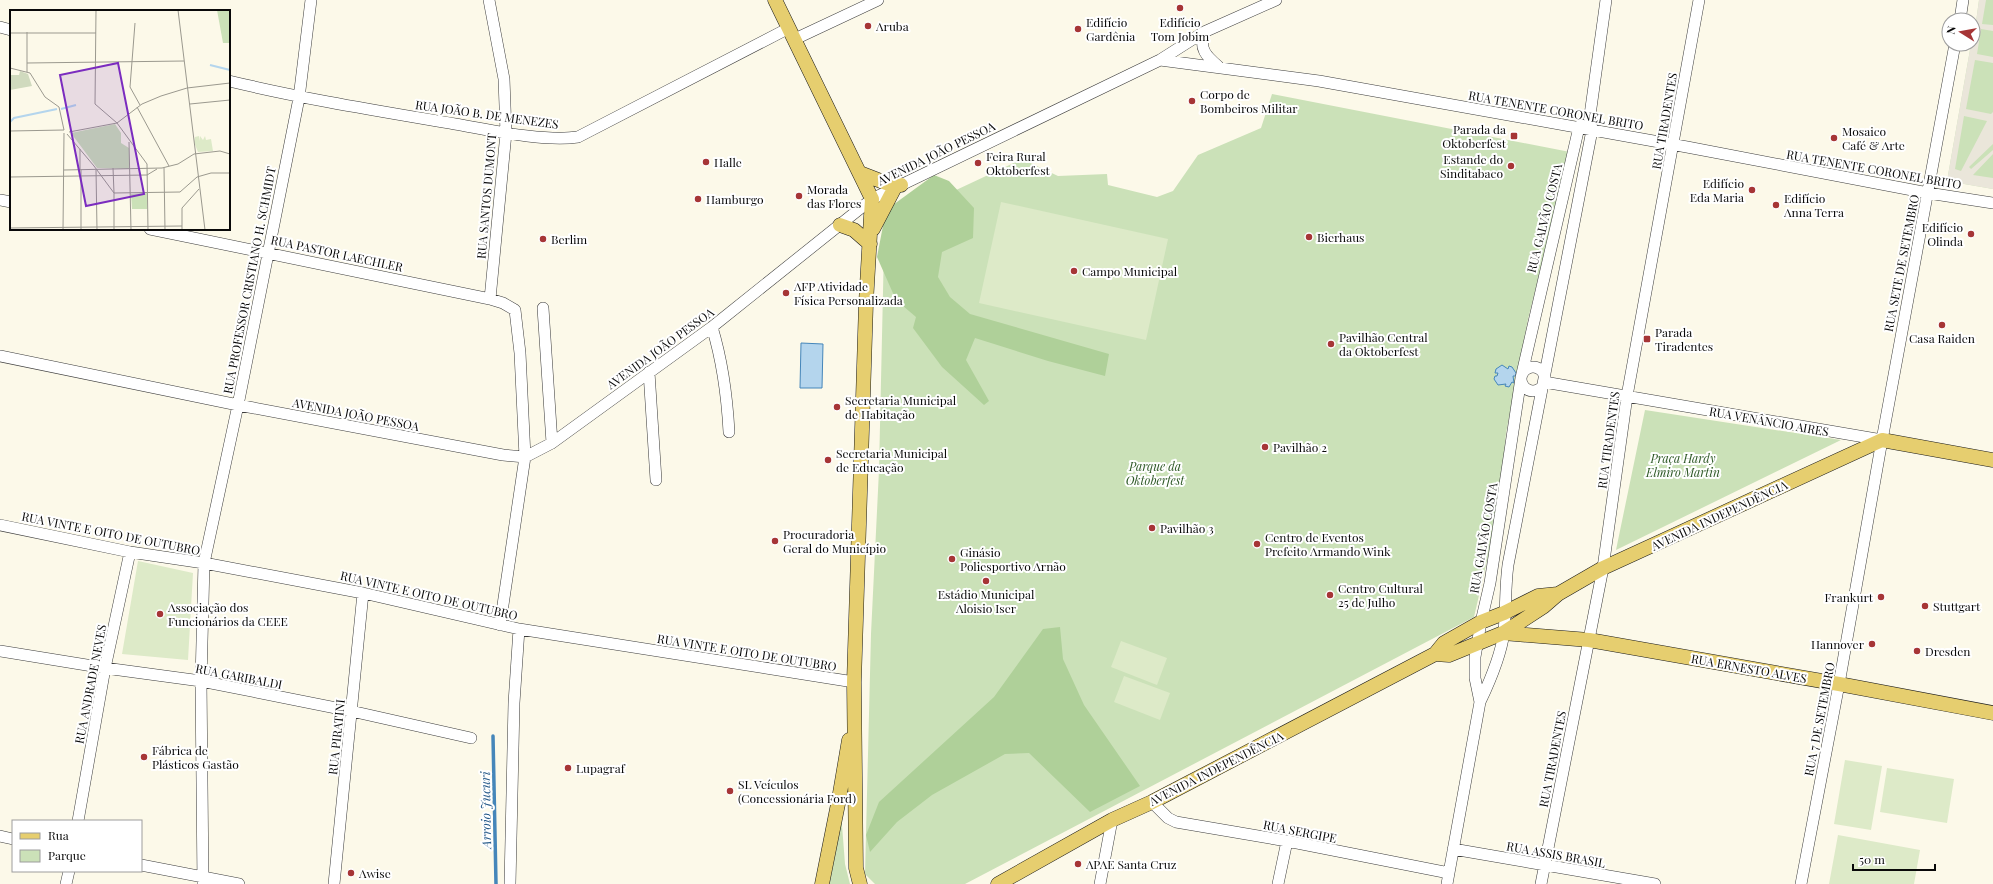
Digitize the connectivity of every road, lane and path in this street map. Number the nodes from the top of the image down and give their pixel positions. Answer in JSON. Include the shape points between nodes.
{"nodes":[{"id":1,"x":311,"y":0,"type":"edge"},
{"id":2,"x":488,"y":0,"type":"edge"},
{"id":3,"x":775,"y":0,"type":"edge"},
{"id":4,"x":878,"y":0,"type":"edge"},
{"id":5,"x":1276,"y":0,"type":"edge"},
{"id":6,"x":1606,"y":0,"type":"edge"},
{"id":7,"x":1699,"y":0,"type":"edge"},
{"id":8,"x":1963,"y":0,"type":"edge"},
{"id":9,"x":1961,"y":12,"type":"edge"},
{"id":10,"x":0,"y":27,"type":"edge"},
{"id":11,"x":10,"y":30,"type":"edge"},
{"id":12,"x":1204,"y":32,"type":"junction"},
{"id":13,"x":792,"y":34,"type":"junction"},
{"id":14,"x":1954,"y":52,"type":"edge"},
{"id":15,"x":1160,"y":60,"type":"junction"},
{"id":16,"x":1218,"y":66,"type":"junction"},
{"id":17,"x":230,"y":81,"type":"edge"},
{"id":18,"x":298,"y":98,"type":"junction"},
{"id":19,"x":1590,"y":115,"type":"junction"},
{"id":20,"x":1579,"y":127,"type":"junction"},
{"id":21,"x":1592,"y":130,"type":"junction"},
{"id":22,"x":506,"y":133,"type":"junction"},
{"id":23,"x":1674,"y":145,"type":"junction"},
{"id":24,"x":860,"y":173,"type":"junction"},
{"id":25,"x":898,"y":186,"type":"junction"},
{"id":26,"x":1928,"y":193,"type":"junction"},
{"id":27,"x":872,"y":199,"type":"junction"},
{"id":28,"x":0,"y":200,"type":"edge"},
{"id":29,"x":10,"y":202,"type":"edge"},
{"id":30,"x":1993,"y":203,"type":"edge"},
{"id":31,"x":840,"y":225,"type":"junction"},
{"id":32,"x":155,"y":230,"type":"edge"},
{"id":33,"x":870,"y":240,"type":"junction"},
{"id":34,"x":267,"y":252,"type":"junction"},
{"id":35,"x":490,"y":299,"type":"junction"},
{"id":36,"x":543,"y":308,"type":"dead end"},
{"id":37,"x":712,"y":327,"type":"junction"},
{"id":38,"x":0,"y":356,"type":"edge"},
{"id":39,"x":650,"y":372,"type":"junction"},
{"id":40,"x":1521,"y":378,"type":"junction"},
{"id":41,"x":1544,"y":382,"type":"junction"},
{"id":42,"x":1627,"y":396,"type":"junction"},
{"id":43,"x":238,"y":405,"type":"junction"},
{"id":44,"x":729,"y":432,"type":"dead end"},
{"id":45,"x":1882,"y":440,"type":"junction"},
{"id":46,"x":552,"y":443,"type":"junction"},
{"id":47,"x":525,"y":457,"type":"junction"},
{"id":48,"x":1993,"y":460,"type":"edge"},
{"id":49,"x":656,"y":480,"type":"dead end"},
{"id":50,"x":0,"y":525,"type":"edge"},
{"id":51,"x":130,"y":552,"type":"junction"},
{"id":52,"x":204,"y":563,"type":"junction"},
{"id":53,"x":1603,"y":568,"type":"junction"},
{"id":54,"x":363,"y":593,"type":"junction"},
{"id":55,"x":1558,"y":594,"type":"junction"},
{"id":56,"x":1504,"y":613,"type":"junction"},
{"id":57,"x":1480,"y":622,"type":"junction"},
{"id":58,"x":500,"y":625,"type":"junction"},
{"id":59,"x":518,"y":629,"type":"junction"},
{"id":60,"x":1504,"y":634,"type":"junction"},
{"id":61,"x":1589,"y":640,"type":"junction"},
{"id":62,"x":1477,"y":644,"type":"junction"},
{"id":63,"x":0,"y":651,"type":"edge"},
{"id":64,"x":1435,"y":654,"type":"junction"},
{"id":65,"x":105,"y":668,"type":"junction"},
{"id":66,"x":201,"y":681,"type":"junction"},
{"id":67,"x":854,"y":682,"type":"junction"},
{"id":68,"x":1839,"y":684,"type":"junction"},
{"id":69,"x":1480,"y":702,"type":"junction"},
{"id":70,"x":854,"y":704,"type":"junction"},
{"id":71,"x":352,"y":711,"type":"junction"},
{"id":72,"x":1993,"y":713,"type":"edge"},
{"id":73,"x":471,"y":738,"type":"dead end"},
{"id":74,"x":839,"y":799,"type":"junction"},
{"id":75,"x":1152,"y":802,"type":"junction"},
{"id":76,"x":856,"y":804,"type":"junction"},
{"id":77,"x":78,"y":820,"type":"edge"},
{"id":78,"x":1112,"y":820,"type":"junction"},
{"id":79,"x":0,"y":836,"type":"edge"},
{"id":80,"x":12,"y":839,"type":"edge"},
{"id":81,"x":1287,"y":841,"type":"junction"},
{"id":82,"x":1453,"y":849,"type":"junction"},
{"id":83,"x":142,"y":865,"type":"edge"},
{"id":84,"x":1545,"y":865,"type":"junction"},
{"id":85,"x":856,"y":868,"type":"junction"},
{"id":86,"x":69,"y":872,"type":"edge"},
{"id":87,"x":1448,"y":878,"type":"edge"},
{"id":88,"x":203,"y":881,"type":"edge"},
{"id":89,"x":66,"y":884,"type":"edge"},
{"id":90,"x":239,"y":884,"type":"edge"},
{"id":91,"x":334,"y":884,"type":"edge"},
{"id":92,"x":510,"y":884,"type":"edge"},
{"id":93,"x":822,"y":884,"type":"edge"},
{"id":94,"x":860,"y":884,"type":"edge"},
{"id":95,"x":869,"y":884,"type":"edge"},
{"id":96,"x":998,"y":884,"type":"edge"},
{"id":97,"x":1100,"y":884,"type":"edge"},
{"id":98,"x":1278,"y":884,"type":"edge"},
{"id":99,"x":1542,"y":884,"type":"edge"},
{"id":100,"x":1655,"y":884,"type":"edge"},
{"id":101,"x":1801,"y":884,"type":"edge"}],
"edges":[{"from":1,"to":18,"type":"street","name":"RUA PROFESSOR CRISTIANO H. SCHMIDT"},
{"from":2,"to":22,"type":"street","name":"RUA SANTOS DUMONT","via":[[504,79]]},
{"from":3,"to":13,"type":"main road"},
{"from":4,"to":13,"type":"street","name":"RUA JOÃO B. DE MENEZES"},
{"from":5,"to":12,"type":"street","name":"AVENIDA JOÃO PESSOA"},
{"from":6,"to":19,"type":"street","name":"RUA GALVÃO COSTA"},
{"from":7,"to":23,"type":"street","name":"RUA TIRADENTES"},
{"from":8,"to":9,"type":"street"},
{"from":10,"to":11,"type":"street"},
{"from":12,"to":15,"type":"street","name":"AVENIDA JOÃO PESSOA"},
{"from":12,"to":16,"type":"street","via":[[1204,54]]},
{"from":13,"to":22,"type":"street","name":"RUA JOÃO B. DE MENEZES","via":[[578,137],[566,139]]},
{"from":13,"to":24,"type":"main road"},
{"from":14,"to":26,"type":"street","name":"RUA SETE DE SETEMBRO"},
{"from":15,"to":16,"type":"street","name":"RUA TENENTE CORONEL BRITO"},
{"from":15,"to":25,"type":"street","name":"AVENIDA JOÃO PESSOA"},
{"from":16,"to":20,"type":"street","name":"RUA TENENTE CORONEL BRITO"},
{"from":17,"to":18,"type":"street","name":"RUA JOÃO B. DE MENEZES"},
{"from":18,"to":22,"type":"street","name":"RUA JOÃO B. DE MENEZES"},
{"from":18,"to":34,"type":"street","name":"RUA PROFESSOR CRISTIANO H. SCHMIDT"},
{"from":19,"to":20,"type":"street","name":"RUA GALVÃO COSTA"},
{"from":19,"to":21,"type":"street","name":"RUA GALVÃO COSTA"},
{"from":20,"to":21,"type":"street","name":"RUA TENENTE CORONEL BRITO"},
{"from":20,"to":40,"type":"street","name":"RUA GALVÃO COSTA"},
{"from":21,"to":23,"type":"street","name":"RUA TENENTE CORONEL BRITO"},
{"from":21,"to":41,"type":"street","name":"RUA GALVÃO COSTA"},
{"from":22,"to":35,"type":"street","name":"RUA SANTOS DUMONT"},
{"from":23,"to":26,"type":"street","name":"RUA TENENTE CORONEL BRITO"},
{"from":23,"to":42,"type":"street","name":"RUA TIRADENTES"},
{"from":24,"to":25,"type":"main road"},
{"from":24,"to":27,"type":"main road"},
{"from":25,"to":27,"type":"street","name":"AVENIDA JOÃO PESSOA"},
{"from":25,"to":33,"type":"main road","via":[[876,223]]},
{"from":26,"to":30,"type":"street","name":"RUA TENENTE CORONEL BRITO"},
{"from":26,"to":45,"type":"street","name":"RUA SETE DE SETEMBRO"},
{"from":27,"to":31,"type":"street","name":"AVENIDA JOÃO PESSOA"},
{"from":27,"to":33,"type":"main road"},
{"from":28,"to":29,"type":"street"},
{"from":31,"to":33,"type":"main road"},
{"from":31,"to":37,"type":"street","name":"AVENIDA JOÃO PESSOA"},
{"from":32,"to":34,"type":"street","name":"RUA PASTOR LAECHLER"},
{"from":33,"to":67,"type":"main road"},
{"from":34,"to":35,"type":"street","name":"RUA PASTOR LAECHLER"},
{"from":34,"to":43,"type":"street","name":"RUA PROFESSOR CRISTIANO H. SCHMIDT"},
{"from":35,"to":47,"type":"street","name":"RUA PASTOR LAECHLER","via":[[515,310],[520,353]]},
{"from":36,"to":46,"type":"street"},
{"from":37,"to":39,"type":"street","name":"AVENIDA JOÃO PESSOA"},
{"from":37,"to":44,"type":"street","via":[[721,357]]},
{"from":38,"to":43,"type":"street","name":"AVENIDA JOÃO PESSOA"},
{"from":39,"to":46,"type":"street","name":"AVENIDA JOÃO PESSOA"},
{"from":39,"to":49,"type":"street"},
{"from":40,"to":41,"type":"street","via":[[1526,390],[1530,392],[1540,390]]},
{"from":40,"to":41,"type":"street","via":[[1526,369],[1535,366],[1543,374]]},
{"from":40,"to":57,"type":"street","name":"RUA GALVÃO COSTA","via":[[1490,583]]},
{"from":41,"to":42,"type":"street","name":"RUA VENÂNCIO AIRES"},
{"from":41,"to":56,"type":"street","name":"RUA GALVÃO COSTA","via":[[1508,565]]},
{"from":42,"to":45,"type":"street","name":"RUA VENÂNCIO AIRES"},
{"from":42,"to":53,"type":"street","name":"RUA TIRADENTES"},
{"from":43,"to":47,"type":"street","name":"AVENIDA JOÃO PESSOA"},
{"from":43,"to":52,"type":"street","name":"RUA PROFESSOR CRISTIANO H. SCHMIDT"},
{"from":45,"to":48,"type":"main road","name":"RUA VENÂNCIO AIRES"},
{"from":45,"to":53,"type":"main road","name":"AVENIDA INDEPENDÊNCIA"},
{"from":45,"to":68,"type":"street","name":"RUA 7 DE SETEMBRO"},
{"from":46,"to":47,"type":"street","name":"AVENIDA JOÃO PESSOA"},
{"from":47,"to":58,"type":"street"},
{"from":50,"to":51,"type":"street","name":"RUA VINTE E OITO DE OUTUBRO"},
{"from":51,"to":52,"type":"street","name":"RUA VINTE E OITO DE OUTUBRO"},
{"from":51,"to":65,"type":"street","name":"RUA ANDRADE NEVES"},
{"from":52,"to":54,"type":"street","name":"RUA VINTE E OITO DE OUTUBRO"},
{"from":52,"to":66,"type":"street","name":"RUA PROFESSOR CRISTIANO H. SCHMIDT"},
{"from":53,"to":55,"type":"main road","name":"AVENIDA INDEPENDÊNCIA"},
{"from":53,"to":61,"type":"street","name":"RUA TIRADENTES"},
{"from":54,"to":58,"type":"street","name":"RUA VINTE E OITO DE OUTUBRO"},
{"from":54,"to":71,"type":"street","name":"RUA PIRATINI"},
{"from":55,"to":56,"type":"main road","name":"AVENIDA INDEPENDÊNCIA","via":[[1538,596]]},
{"from":55,"to":60,"type":"main road","name":"AVENIDA INDEPENDÊNCIA"},
{"from":56,"to":57,"type":"main road","name":"AVENIDA INDEPENDÊNCIA"},
{"from":56,"to":60,"type":"street","name":"RUA GALVÃO COSTA"},
{"from":57,"to":62,"type":"street","name":"RUA GALVÃO COSTA"},
{"from":57,"to":64,"type":"main road","name":"AVENIDA INDEPENDÊNCIA","via":[[1444,643]]},
{"from":58,"to":59,"type":"street","name":"RUA VINTE E OITO DE OUTUBRO"},
{"from":59,"to":67,"type":"street","name":"RUA VINTE E OITO DE OUTUBRO"},
{"from":59,"to":92,"type":"street","via":[[513,711]]},
{"from":60,"to":61,"type":"main road","name":"RUA ERNESTO ALVES"},
{"from":60,"to":62,"type":"main road","name":"AVENIDA INDEPENDÊNCIA"},
{"from":60,"to":69,"type":"street","name":"RUA GALVÃO COSTA","via":[[1491,680]]},
{"from":61,"to":68,"type":"main road","name":"RUA ERNESTO ALVES"},
{"from":61,"to":84,"type":"street","name":"RUA TIRADENTES"},
{"from":62,"to":64,"type":"main road","name":"AVENIDA INDEPENDÊNCIA","via":[[1450,655]]},
{"from":62,"to":69,"type":"street","name":"RUA GALVÃO COSTA","via":[[1475,678]]},
{"from":63,"to":65,"type":"street","name":"RUA GARIBALDI"},
{"from":64,"to":75,"type":"main road","name":"AVENIDA INDEPENDÊNCIA"},
{"from":65,"to":66,"type":"street","name":"RUA GARIBALDI"},
{"from":65,"to":77,"type":"street","name":"RUA ANDRADE NEVES"},
{"from":66,"to":71,"type":"street","name":"RUA GARIBALDI"},
{"from":66,"to":88,"type":"street","name":"RUA PROFESSOR CRISTIANO H. SCHMIDT"},
{"from":67,"to":70,"type":"main road"},
{"from":68,"to":72,"type":"main road","name":"RUA ERNESTO ALVES"},
{"from":68,"to":101,"type":"street","name":"RUA 7 DE SETEMBRO"},
{"from":69,"to":82,"type":"street","name":"RUA GALVÃO COSTA"},
{"from":70,"to":74,"type":"main road"},
{"from":70,"to":76,"type":"main road"},
{"from":71,"to":73,"type":"street","name":"RUA GARIBALDI"},
{"from":71,"to":91,"type":"street","name":"RUA PIRATINI"},
{"from":74,"to":76,"type":"main road"},
{"from":74,"to":93,"type":"main road"},
{"from":75,"to":78,"type":"main road","name":"AVENIDA INDEPENDÊNCIA"},
{"from":75,"to":81,"type":"street","name":"RUA SERGIPE","via":[[1168,818],[1176,822]]},
{"from":76,"to":85,"type":"main road"},
{"from":78,"to":96,"type":"main road","name":"AVENIDA INDEPENDÊNCIA"},
{"from":78,"to":97,"type":"street"},
{"from":79,"to":80,"type":"street"},
{"from":81,"to":87,"type":"street","name":"RUA SERGIPE"},
{"from":81,"to":98,"type":"street"},
{"from":82,"to":84,"type":"street","name":"RUA ASSIS BRASIL"},
{"from":82,"to":87,"type":"street","name":"RUA GALVÃO COSTA"},
{"from":83,"to":88,"type":"street"},
{"from":84,"to":99,"type":"street","name":"RUA TIRADENTES"},
{"from":84,"to":100,"type":"street","name":"RUA ASSIS BRASIL"},
{"from":85,"to":94,"type":"main road"},
{"from":85,"to":95,"type":"main road"},
{"from":86,"to":89,"type":"street"},
{"from":88,"to":90,"type":"street"}]}
